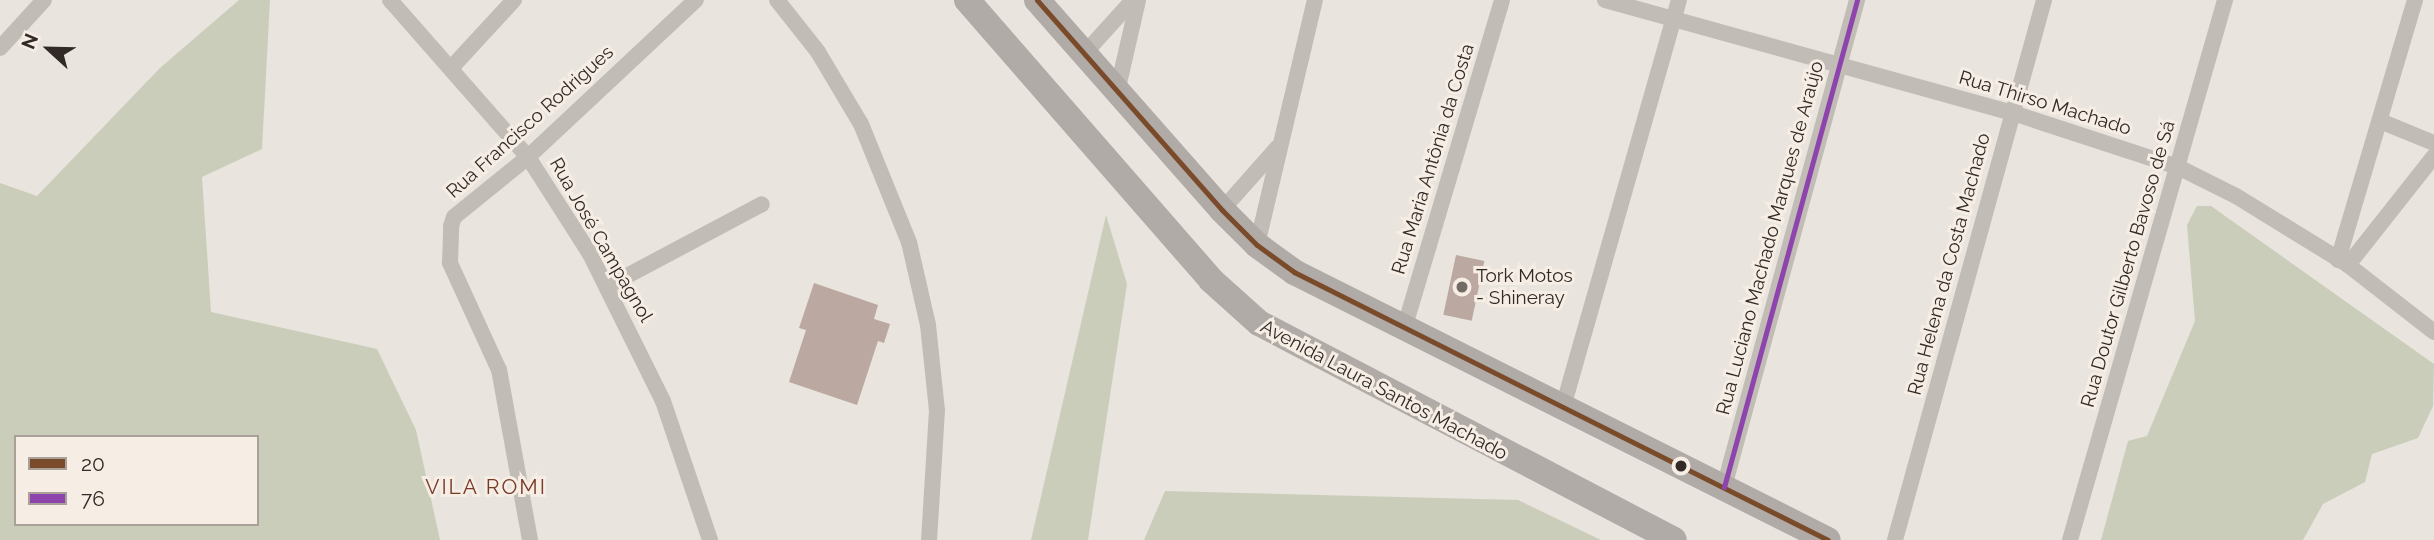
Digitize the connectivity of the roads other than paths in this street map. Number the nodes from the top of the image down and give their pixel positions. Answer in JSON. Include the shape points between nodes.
{"nodes":[{"id":1,"x":44,"y":0,"type":"edge"},
{"id":2,"x":390,"y":0,"type":"edge"},
{"id":3,"x":514,"y":0,"type":"edge"},
{"id":4,"x":696,"y":0,"type":"edge"},
{"id":5,"x":777,"y":0,"type":"edge"},
{"id":6,"x":967,"y":0,"type":"edge"},
{"id":7,"x":1037,"y":0,"type":"edge"},
{"id":8,"x":1133,"y":0,"type":"edge"},
{"id":9,"x":1138,"y":0,"type":"edge"},
{"id":10,"x":1315,"y":0,"type":"edge"},
{"id":11,"x":1502,"y":0,"type":"edge"},
{"id":12,"x":1605,"y":0,"type":"edge"},
{"id":13,"x":1679,"y":0,"type":"edge"},
{"id":14,"x":1857,"y":0,"type":"edge"},
{"id":15,"x":2044,"y":0,"type":"edge"},
{"id":16,"x":2225,"y":0,"type":"edge"},
{"id":17,"x":2415,"y":0,"type":"edge"},
{"id":18,"x":1674,"y":19,"type":"junction"},
{"id":19,"x":0,"y":48,"type":"edge"},
{"id":20,"x":1084,"y":54,"type":"junction"},
{"id":21,"x":1838,"y":65,"type":"junction"},
{"id":22,"x":453,"y":66,"type":"junction"},
{"id":23,"x":1117,"y":92,"type":"junction"},
{"id":24,"x":2013,"y":113,"type":"junction"},
{"id":25,"x":2381,"y":121,"type":"junction"},
{"id":26,"x":2434,"y":143,"type":"edge"},
{"id":27,"x":1279,"y":146,"type":"junction"},
{"id":28,"x":2434,"y":156,"type":"edge"},
{"id":29,"x":528,"y":157,"type":"junction"},
{"id":30,"x":2178,"y":167,"type":"junction"},
{"id":31,"x":762,"y":204,"type":"dead end"},
{"id":32,"x":1222,"y":210,"type":"junction"},
{"id":33,"x":1257,"y":245,"type":"junction"},
{"id":34,"x":2343,"y":263,"type":"junction"},
{"id":35,"x":608,"y":286,"type":"junction"},
{"id":36,"x":1404,"y":329,"type":"junction"},
{"id":37,"x":2434,"y":332,"type":"edge"},
{"id":38,"x":1563,"y":407,"type":"junction"},
{"id":39,"x":1724,"y":487,"type":"junction"},
{"id":40,"x":530,"y":540,"type":"edge"},
{"id":41,"x":710,"y":540,"type":"edge"},
{"id":42,"x":929,"y":540,"type":"edge"},
{"id":43,"x":1674,"y":540,"type":"edge"},
{"id":44,"x":1828,"y":540,"type":"edge"},
{"id":45,"x":1895,"y":540,"type":"edge"},
{"id":46,"x":2070,"y":540,"type":"edge"}],
"edges":[{"from":1,"to":19,"type":"street"},
{"from":2,"to":22,"type":"street","name":"Rua José Campagnol"},
{"from":3,"to":22,"type":"street"},
{"from":4,"to":29,"type":"street","name":"Rua Francisco Rodrigues"},
{"from":5,"to":42,"type":"street","via":[[818,52],[862,124],[909,242],[928,325],[937,410]]},
{"from":6,"to":43,"type":"main road","name":"Avenida Laura Santos Machado","via":[[1211,280],[1259,323]]},
{"from":7,"to":20,"type":"main road"},
{"from":8,"to":20,"type":"street"},
{"from":9,"to":23,"type":"street"},
{"from":10,"to":27,"type":"street"},
{"from":11,"to":36,"type":"street","name":"Rua Maria Antônia da Costa"},
{"from":12,"to":18,"type":"street","name":"Rua Thirso Machado"},
{"from":13,"to":18,"type":"street"},
{"from":14,"to":21,"type":"street","name":"Rua Luciano Machado Marques de Araújo"},
{"from":15,"to":24,"type":"street","name":"Rua Helena da Costa Machado"},
{"from":16,"to":30,"type":"street","name":"Rua Doutor Gilberto Bavoso de Sá"},
{"from":17,"to":25,"type":"street"},
{"from":18,"to":21,"type":"street","name":"Rua Thirso Machado"},
{"from":18,"to":38,"type":"street"},
{"from":20,"to":23,"type":"main road"},
{"from":21,"to":24,"type":"street","name":"Rua Thirso Machado"},
{"from":21,"to":39,"type":"street","name":"Rua Luciano Machado Marques de Araújo"},
{"from":22,"to":29,"type":"street","name":"Rua José Campagnol"},
{"from":23,"to":32,"type":"main road"},
{"from":24,"to":30,"type":"street","name":"Rua Thirso Machado"},
{"from":24,"to":45,"type":"street","name":"Rua Helena da Costa Machado"},
{"from":25,"to":26,"type":"street"},
{"from":25,"to":34,"type":"street"},
{"from":27,"to":32,"type":"street"},
{"from":27,"to":33,"type":"street"},
{"from":28,"to":34,"type":"street"},
{"from":29,"to":35,"type":"street","name":"Rua José Campagnol"},
{"from":29,"to":40,"type":"street","name":"Rua Francisco Rodrigues","via":[[454,217],[447,243],[450,263],[499,370]]},
{"from":30,"to":34,"type":"street","name":"Rua Thirso Machado","via":[[2236,196]]},
{"from":30,"to":46,"type":"street","name":"Rua Doutor Gilberto Bavoso de Sá"},
{"from":31,"to":35,"type":"street"},
{"from":32,"to":33,"type":"main road"},
{"from":33,"to":36,"type":"main road","via":[[1294,272]]},
{"from":34,"to":37,"type":"street","name":"Rua Thirso Machado"},
{"from":35,"to":41,"type":"street","name":"Rua José Campagnol","via":[[667,412]]},
{"from":36,"to":38,"type":"main road"},
{"from":38,"to":39,"type":"main road"},
{"from":39,"to":44,"type":"main road"}]}
